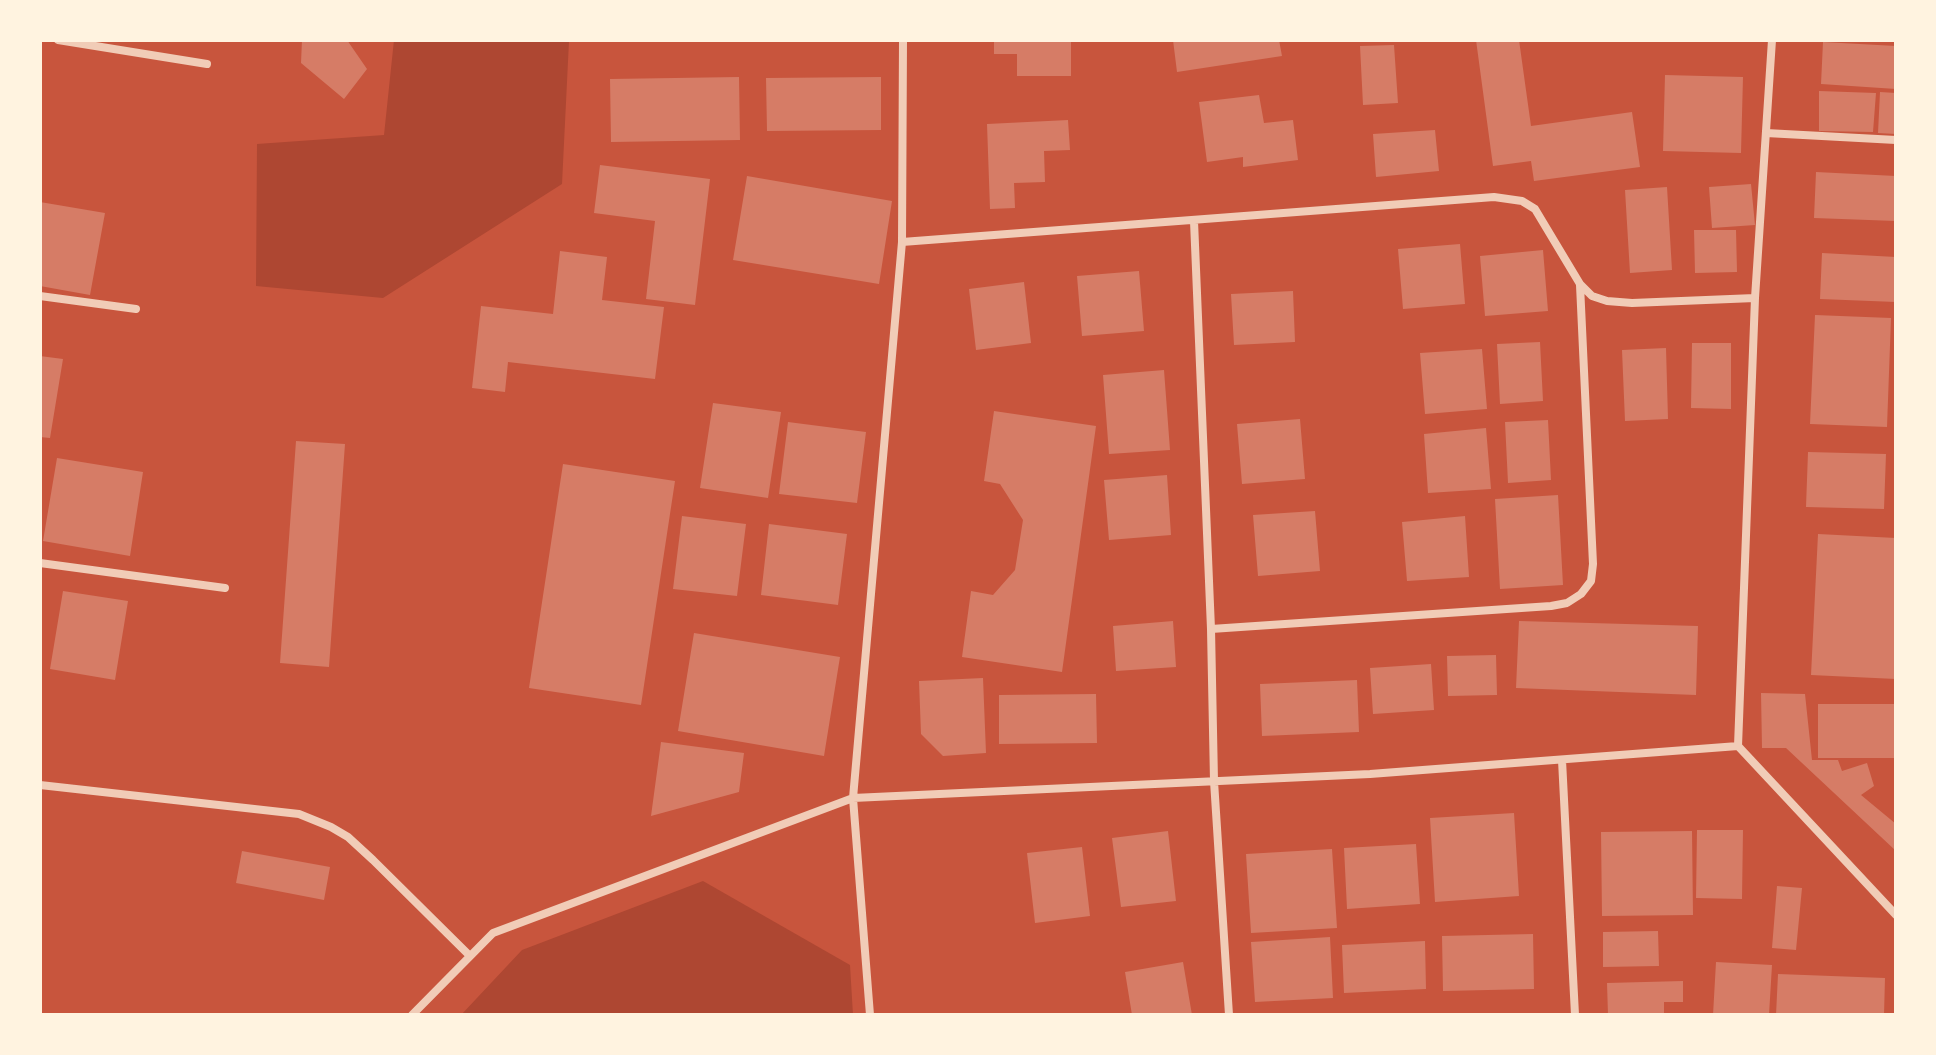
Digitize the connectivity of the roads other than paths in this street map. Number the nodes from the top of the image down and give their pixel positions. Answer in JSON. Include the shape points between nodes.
{"nodes":[{"id":1,"x":58,"y":40,"type":"edge"},
{"id":2,"x":903,"y":40,"type":"edge"},
{"id":3,"x":1772,"y":40,"type":"edge"},
{"id":4,"x":207,"y":64,"type":"dead end"},
{"id":5,"x":1766,"y":133,"type":"junction"},
{"id":6,"x":1896,"y":140,"type":"edge"},
{"id":7,"x":1194,"y":221,"type":"junction"},
{"id":8,"x":902,"y":242,"type":"junction"},
{"id":9,"x":1580,"y":284,"type":"junction"},
{"id":10,"x":40,"y":296,"type":"edge"},
{"id":11,"x":1755,"y":298,"type":"junction"},
{"id":12,"x":136,"y":309,"type":"dead end"},
{"id":13,"x":40,"y":563,"type":"edge"},
{"id":14,"x":225,"y":588,"type":"dead end"},
{"id":15,"x":1211,"y":629,"type":"junction"},
{"id":16,"x":1738,"y":746,"type":"junction"},
{"id":17,"x":1562,"y":760,"type":"junction"},
{"id":18,"x":1214,"y":781,"type":"junction"},
{"id":19,"x":40,"y":785,"type":"edge"},
{"id":20,"x":853,"y":798,"type":"junction"},
{"id":21,"x":1896,"y":915,"type":"edge"},
{"id":22,"x":470,"y":956,"type":"junction"},
{"id":23,"x":412,"y":1015,"type":"edge"},
{"id":24,"x":870,"y":1015,"type":"edge"},
{"id":25,"x":1229,"y":1015,"type":"edge"},
{"id":26,"x":1567,"y":1015,"type":"edge"},
{"id":27,"x":1575,"y":1015,"type":"edge"}],
"edges":[{"from":1,"to":4,"type":"street"},
{"from":2,"to":8,"type":"street"},
{"from":3,"to":5,"type":"street"},
{"from":5,"to":6,"type":"street"},
{"from":5,"to":11,"type":"street"},
{"from":7,"to":8,"type":"street"},
{"from":7,"to":9,"type":"street","via":[[1507,198],[1535,209]]},
{"from":7,"to":15,"type":"street"},
{"from":8,"to":20,"type":"street"},
{"from":9,"to":11,"type":"street","via":[[1607,301]]},
{"from":9,"to":15,"type":"street","via":[[1593,564],[1591,581],[1581,594],[1551,606]]},
{"from":10,"to":12,"type":"street"},
{"from":11,"to":16,"type":"street"},
{"from":13,"to":14,"type":"street"},
{"from":15,"to":18,"type":"street"},
{"from":16,"to":17,"type":"street"},
{"from":16,"to":21,"type":"street"},
{"from":17,"to":18,"type":"street"},
{"from":17,"to":27,"type":"street"},
{"from":18,"to":20,"type":"street"},
{"from":18,"to":25,"type":"street"},
{"from":19,"to":22,"type":"street","via":[[299,814],[348,837]]},
{"from":20,"to":22,"type":"street","via":[[493,933]]},
{"from":20,"to":24,"type":"street"},
{"from":22,"to":23,"type":"street"},
{"from":26,"to":27,"type":"street"}]}
